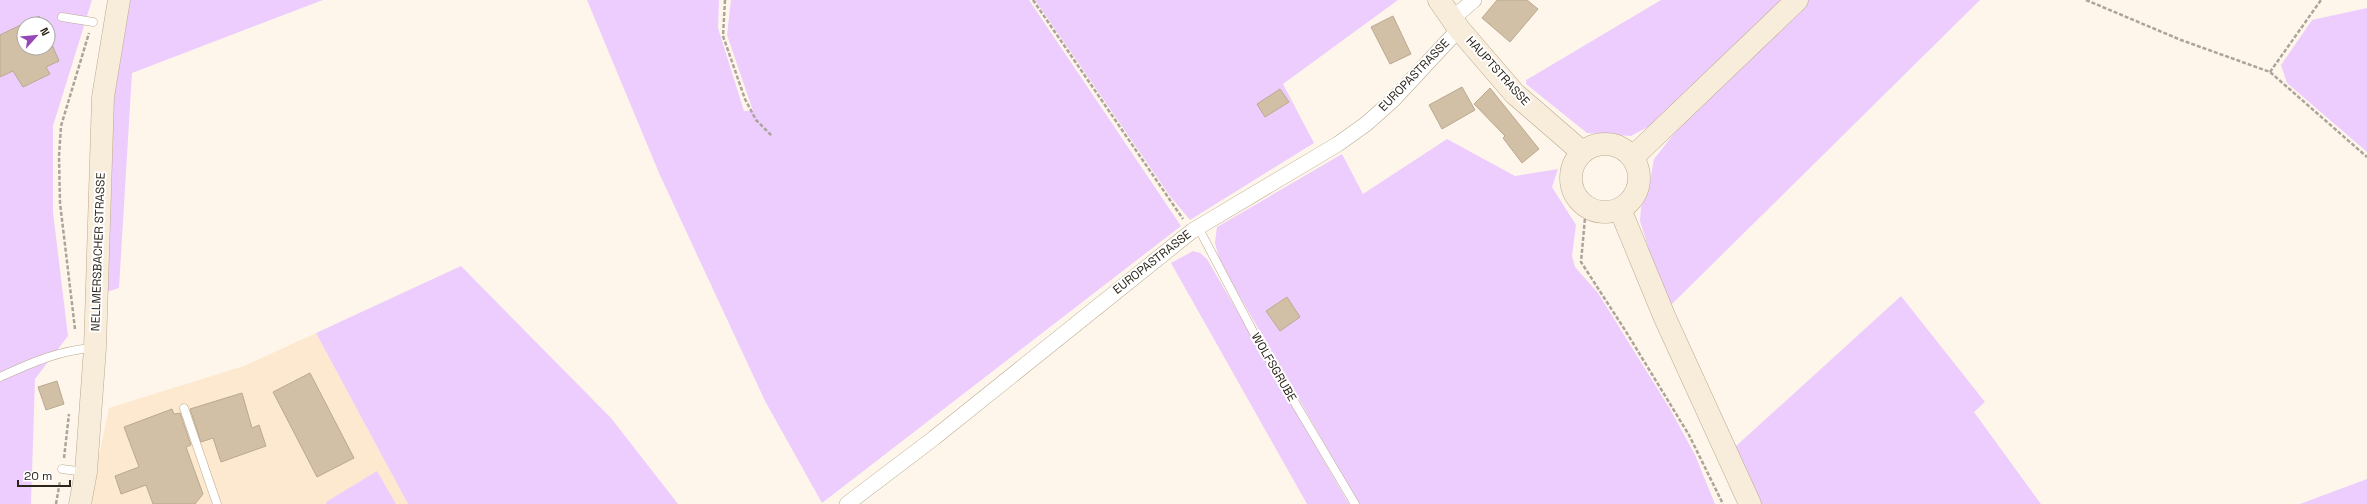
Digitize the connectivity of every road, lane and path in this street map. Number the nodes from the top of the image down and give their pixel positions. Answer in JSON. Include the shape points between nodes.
{"nodes":[{"id":1,"x":119,"y":0,"type":"edge"},
{"id":2,"x":725,"y":0,"type":"edge"},
{"id":3,"x":1033,"y":0,"type":"edge"},
{"id":4,"x":1439,"y":0,"type":"edge"},
{"id":5,"x":1474,"y":0,"type":"edge"},
{"id":6,"x":1797,"y":0,"type":"edge"},
{"id":7,"x":2086,"y":0,"type":"edge"},
{"id":8,"x":2321,"y":0,"type":"edge"},
{"id":9,"x":62,"y":17,"type":"dead end"},
{"id":10,"x":93,"y":22,"type":"joint"},
{"id":11,"x":1456,"y":24,"type":"junction"},
{"id":12,"x":2270,"y":72,"type":"junction"},
{"id":13,"x":772,"y":136,"type":"dead end"},
{"id":14,"x":1582,"y":152,"type":"junction"},
{"id":15,"x":1633,"y":157,"type":"junction"},
{"id":16,"x":2367,"y":157,"type":"edge"},
{"id":17,"x":1586,"y":206,"type":"junction"},
{"id":18,"x":1620,"y":209,"type":"junction"},
{"id":19,"x":1195,"y":229,"type":"junction"},
{"id":20,"x":86,"y":348,"type":"junction"},
{"id":21,"x":0,"y":377,"type":"edge"},
{"id":22,"x":184,"y":408,"type":"dead end"},
{"id":23,"x":69,"y":410,"type":"dead end"},
{"id":24,"x":62,"y":469,"type":"junction"},
{"id":25,"x":86,"y":472,"type":"junction"},
{"id":26,"x":56,"y":504,"type":"edge"},
{"id":27,"x":80,"y":504,"type":"edge"},
{"id":28,"x":217,"y":504,"type":"edge"},
{"id":29,"x":848,"y":504,"type":"edge"},
{"id":30,"x":1355,"y":504,"type":"edge"},
{"id":31,"x":1723,"y":504,"type":"edge"},
{"id":32,"x":1750,"y":504,"type":"edge"}],
"edges":[{"from":1,"to":20,"type":"street","name":"NELLMERSBACHER STRASSE","via":[[103,97]]},
{"from":2,"to":13,"type":"path","via":[[723,36],[745,98],[756,120]]},
{"from":3,"to":19,"type":"path"},
{"from":4,"to":11,"type":"street","name":"HAUPTSTRASSE"},
{"from":5,"to":11,"type":"street","name":"EUROPASTRASSE"},
{"from":6,"to":15,"type":"street"},
{"from":7,"to":12,"type":"path","via":[[2181,40]]},
{"from":8,"to":12,"type":"path"},
{"from":9,"to":10,"type":"lane"},
{"from":10,"to":20,"type":"path","via":[[61,126],[59,156],[60,202]]},
{"from":11,"to":14,"type":"street","name":"HAUPTSTRASSE","via":[[1515,94]]},
{"from":11,"to":19,"type":"street","name":"EUROPASTRASSE","via":[[1393,100],[1366,124],[1338,144]]},
{"from":12,"to":16,"type":"path"},
{"from":14,"to":15,"type":"street","via":[[1594,145],[1608,143],[1622,148]]},
{"from":14,"to":17,"type":"street","via":[[1573,164],[1570,180],[1575,195]]},
{"from":15,"to":18,"type":"street","via":[[1639,171],[1638,186],[1632,200]]},
{"from":17,"to":18,"type":"street","via":[[1596,212]]},
{"from":17,"to":31,"type":"path","via":[[1581,262],[1689,435]]},
{"from":18,"to":32,"type":"street","via":[[1665,318]]},
{"from":19,"to":29,"type":"street","name":"EUROPASTRASSE"},
{"from":19,"to":30,"type":"lane","name":"WOLFSGRUBE"},
{"from":20,"to":21,"type":"lane","via":[[45,357]]},
{"from":20,"to":25,"type":"street","name":"NELLMERSBACHER STRASSE"},
{"from":22,"to":28,"type":"lane"},
{"from":23,"to":24,"type":"path"},
{"from":24,"to":25,"type":"lane"},
{"from":24,"to":26,"type":"path"},
{"from":25,"to":27,"type":"street","name":"NELLMERSBACHER STRASSE"}]}
